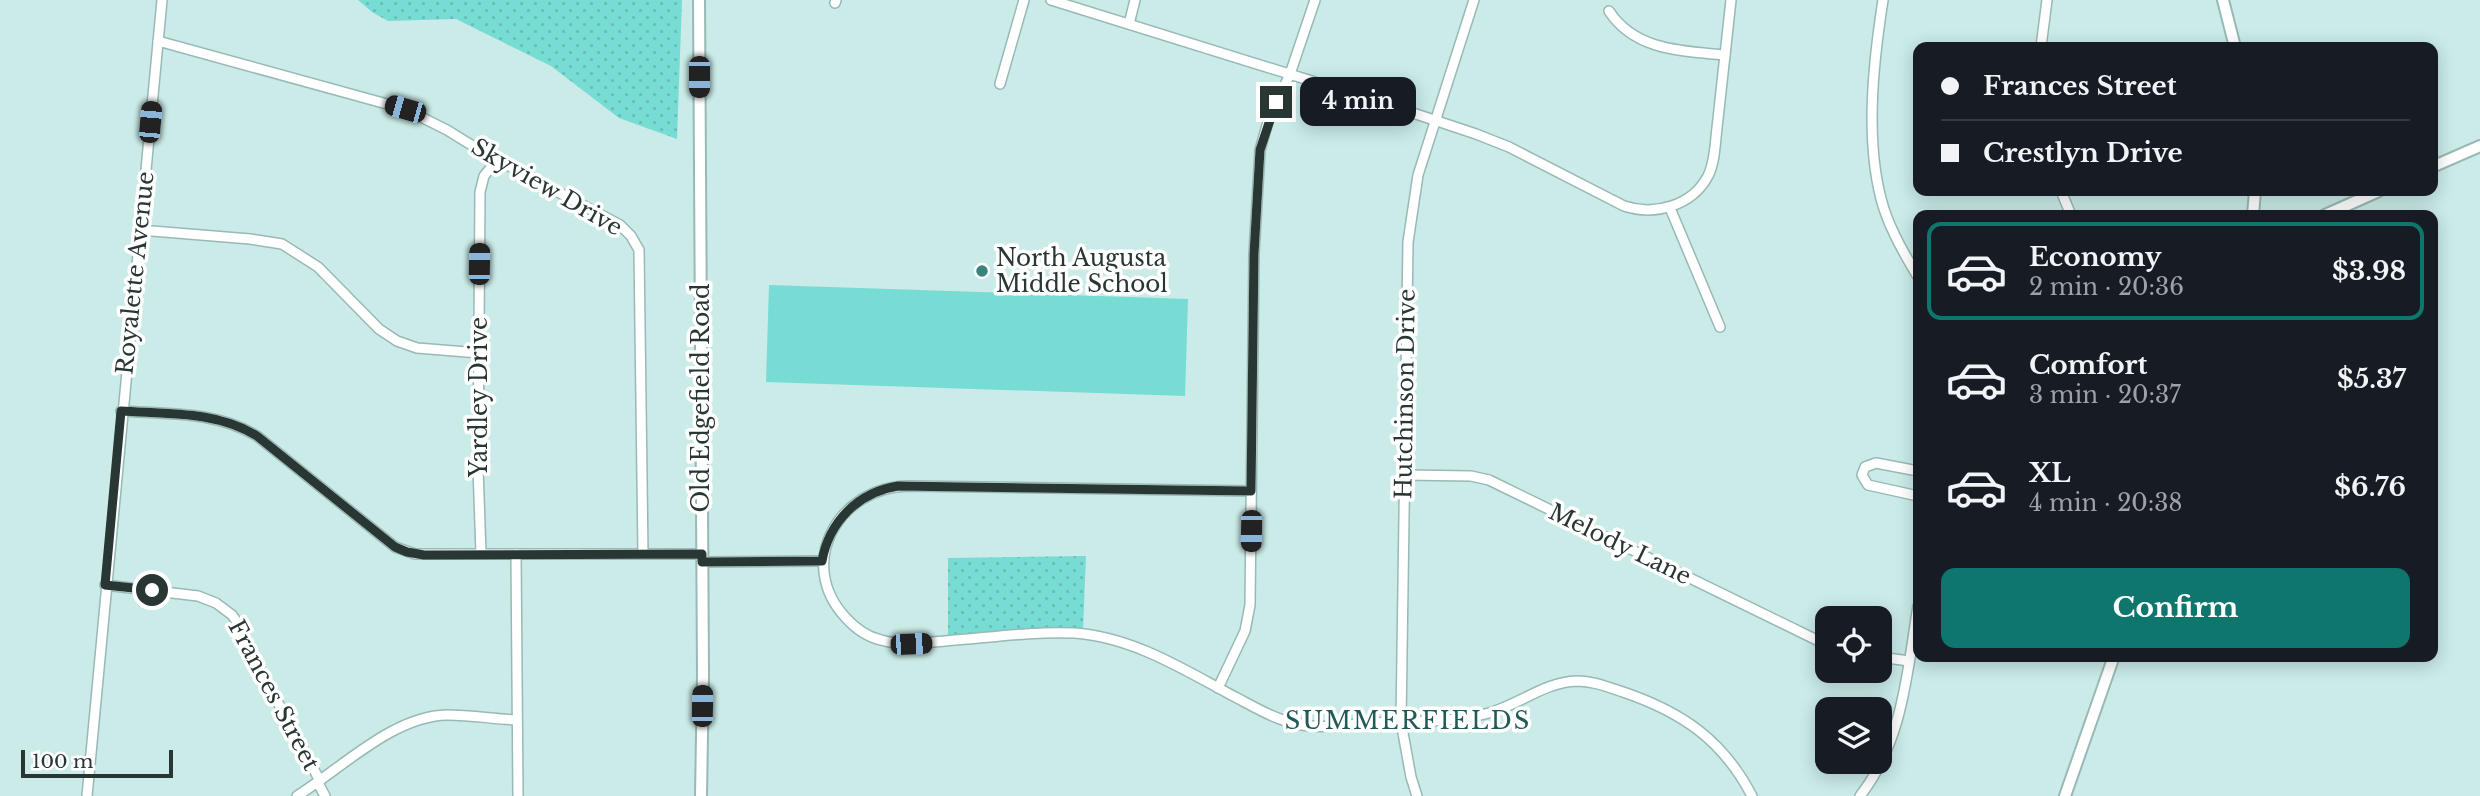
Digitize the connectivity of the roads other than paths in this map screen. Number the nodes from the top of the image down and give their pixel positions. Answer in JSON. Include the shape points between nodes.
{"nodes":[{"id":1,"x":162,"y":0,"type":"edge"},
{"id":2,"x":699,"y":0,"type":"edge"},
{"id":3,"x":1024,"y":0,"type":"edge"},
{"id":4,"x":1051,"y":0,"type":"edge"},
{"id":5,"x":1135,"y":0,"type":"edge"},
{"id":6,"x":1315,"y":0,"type":"edge"},
{"id":7,"x":1474,"y":0,"type":"edge"},
{"id":8,"x":1731,"y":0,"type":"edge"},
{"id":9,"x":1883,"y":0,"type":"edge"},
{"id":10,"x":2047,"y":0,"type":"edge"},
{"id":11,"x":2224,"y":0,"type":"edge"},
{"id":12,"x":1609,"y":11,"type":"dead end"},
{"id":13,"x":1129,"y":24,"type":"junction"},
{"id":14,"x":158,"y":41,"type":"junction"},
{"id":15,"x":2042,"y":42,"type":"edge"},
{"id":16,"x":2234,"y":42,"type":"edge"},
{"id":17,"x":1725,"y":55,"type":"junction"},
{"id":18,"x":1290,"y":74,"type":"junction"},
{"id":19,"x":1000,"y":84,"type":"dead end"},
{"id":20,"x":1436,"y":120,"type":"junction"},
{"id":21,"x":2480,"y":146,"type":"edge"},
{"id":22,"x":497,"y":160,"type":"junction"},
{"id":23,"x":2438,"y":164,"type":"edge"},
{"id":24,"x":2368,"y":196,"type":"edge"},
{"id":25,"x":1670,"y":208,"type":"junction"},
{"id":26,"x":2336,"y":210,"type":"edge"},
{"id":27,"x":140,"y":230,"type":"junction"},
{"id":28,"x":1913,"y":267,"type":"edge"},
{"id":29,"x":1720,"y":327,"type":"dead end"},
{"id":30,"x":479,"y":353,"type":"junction"},
{"id":31,"x":121,"y":411,"type":"junction"},
{"id":32,"x":1913,"y":470,"type":"edge"},
{"id":33,"x":1404,"y":475,"type":"junction"},
{"id":34,"x":1251,"y":491,"type":"junction"},
{"id":35,"x":1913,"y":495,"type":"edge"},
{"id":36,"x":481,"y":554,"type":"junction"},
{"id":37,"x":516,"y":554,"type":"junction"},
{"id":38,"x":643,"y":554,"type":"junction"},
{"id":39,"x":702,"y":558,"type":"junction"},
{"id":40,"x":822,"y":561,"type":"junction"},
{"id":41,"x":105,"y":585,"type":"junction"},
{"id":42,"x":1913,"y":637,"type":"edge"},
{"id":43,"x":1815,"y":639,"type":"edge"},
{"id":44,"x":1892,"y":659,"type":"edge"},
{"id":45,"x":1909,"y":661,"type":"junction"},
{"id":46,"x":2111,"y":662,"type":"edge"},
{"id":47,"x":1218,"y":688,"type":"junction"},
{"id":48,"x":517,"y":720,"type":"junction"},
{"id":49,"x":1401,"y":722,"type":"junction"},
{"id":50,"x":319,"y":782,"type":"junction"},
{"id":51,"x":86,"y":796,"type":"edge"},
{"id":52,"x":297,"y":796,"type":"edge"},
{"id":53,"x":326,"y":796,"type":"edge"},
{"id":54,"x":519,"y":796,"type":"edge"},
{"id":55,"x":701,"y":796,"type":"edge"},
{"id":56,"x":1417,"y":796,"type":"edge"},
{"id":57,"x":1752,"y":796,"type":"edge"},
{"id":58,"x":1860,"y":796,"type":"edge"},
{"id":59,"x":2065,"y":796,"type":"edge"}],
"edges":[{"from":1,"to":14,"type":"street","name":"Royalette Avenue"},
{"from":2,"to":39,"type":"street","name":"Old Edgefield Road"},
{"from":3,"to":19,"type":"street"},
{"from":4,"to":13,"type":"street"},
{"from":5,"to":13,"type":"street"},
{"from":6,"to":18,"type":"street"},
{"from":7,"to":20,"type":"street","name":"Hutchinson Drive"},
{"from":8,"to":17,"type":"street"},
{"from":9,"to":28,"type":"street","via":[[1875,72],[1875,166],[1893,233]]},
{"from":10,"to":15,"type":"street"},
{"from":11,"to":16,"type":"street"},
{"from":12,"to":17,"type":"street","via":[[1630,33],[1656,46]]},
{"from":13,"to":18,"type":"street"},
{"from":14,"to":22,"type":"street","name":"Skyview Drive","via":[[405,109]]},
{"from":14,"to":27,"type":"street","name":"Royalette Avenue"},
{"from":17,"to":25,"type":"street","via":[[1710,171],[1695,191]]},
{"from":18,"to":20,"type":"street"},
{"from":18,"to":34,"type":"street","via":[[1260,150]]},
{"from":20,"to":25,"type":"street","via":[[1509,147],[1624,206]]},
{"from":20,"to":33,"type":"street","name":"Hutchinson Drive","via":[[1418,175],[1408,235]]},
{"from":21,"to":23,"type":"street"},
{"from":22,"to":30,"type":"street","name":"Yardley Drive","via":[[484,176],[480,192]]},
{"from":22,"to":38,"type":"street","name":"Skyview Drive","via":[[620,225],[639,250]]},
{"from":24,"to":26,"type":"street"},
{"from":25,"to":29,"type":"street"},
{"from":27,"to":30,"type":"street","via":[[282,244],[318,267],[397,341],[417,348]]},
{"from":27,"to":31,"type":"street","name":"Royalette Avenue"},
{"from":30,"to":36,"type":"street","name":"Yardley Drive"},
{"from":31,"to":36,"type":"street","via":[[211,417],[235,424],[257,436],[395,547],[424,555]]},
{"from":31,"to":41,"type":"street","name":"Royalette Avenue"},
{"from":32,"to":35,"type":"street","via":[[1872,463],[1862,475],[1868,485]]},
{"from":33,"to":43,"type":"street","name":"Melody Lane","via":[[1489,480]]},
{"from":33,"to":49,"type":"street","name":"Hutchinson Drive"},
{"from":34,"to":40,"type":"street","via":[[898,486],[877,491],[844,514],[827,541]]},
{"from":34,"to":47,"type":"street","via":[[1248,618]]},
{"from":36,"to":37,"type":"street"},
{"from":37,"to":38,"type":"street"},
{"from":37,"to":48,"type":"street"},
{"from":38,"to":39,"type":"street"},
{"from":39,"to":40,"type":"street"},
{"from":39,"to":55,"type":"street","name":"Old Edgefield Road"},
{"from":40,"to":47,"type":"street","via":[[827,586],[843,615],[880,640],[919,643],[1032,634],[1091,635],[1149,652]]},
{"from":41,"to":50,"type":"street","name":"Frances Street","via":[[198,596],[225,608],[242,629]]},
{"from":41,"to":51,"type":"street","name":"Royalette Avenue"},
{"from":42,"to":45,"type":"street"},
{"from":44,"to":45,"type":"street"},
{"from":45,"to":58,"type":"street","via":[[1897,728]]},
{"from":46,"to":59,"type":"street"},
{"from":47,"to":49,"type":"street","via":[[1277,718],[1302,725]]},
{"from":48,"to":50,"type":"street","via":[[447,715],[420,720],[395,730]]},
{"from":48,"to":54,"type":"street"},
{"from":49,"to":56,"type":"street","name":"Hutchinson Drive"},
{"from":49,"to":57,"type":"street","via":[[1475,716],[1556,684],[1590,682],[1651,701],[1692,724],[1733,765]]},
{"from":50,"to":52,"type":"street"},
{"from":50,"to":53,"type":"street","name":"Frances Street"}]}
